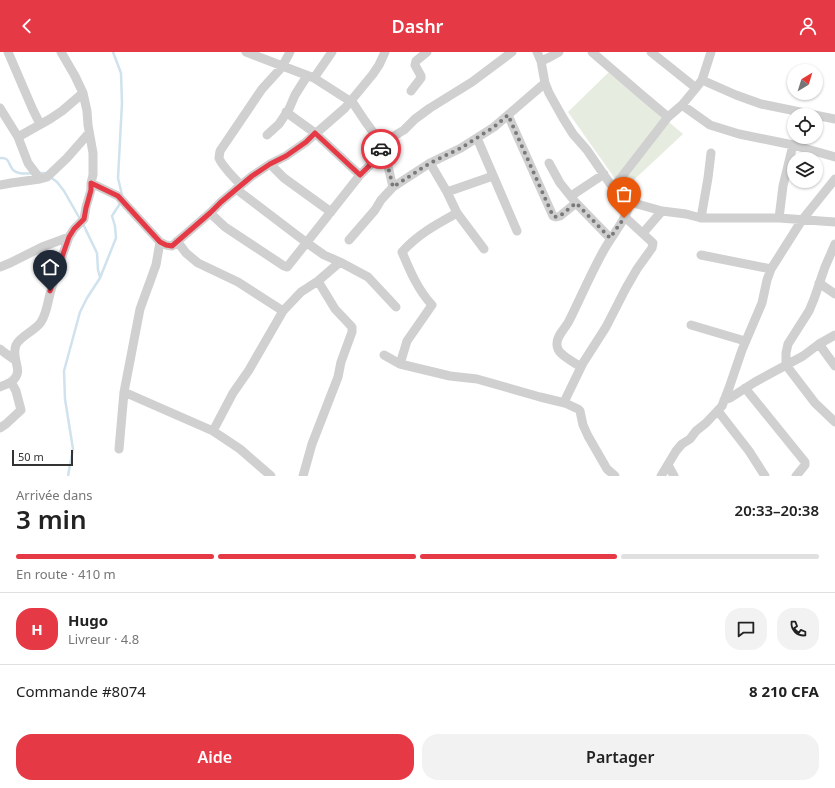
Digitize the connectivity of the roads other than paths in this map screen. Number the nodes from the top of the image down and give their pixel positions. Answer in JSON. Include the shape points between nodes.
{"nodes":[{"id":1,"x":8,"y":52,"type":"edge"},
{"id":2,"x":61,"y":52,"type":"edge"},
{"id":3,"x":246,"y":52,"type":"edge"},
{"id":4,"x":290,"y":52,"type":"edge"},
{"id":5,"x":332,"y":52,"type":"edge"},
{"id":6,"x":385,"y":52,"type":"edge"},
{"id":7,"x":427,"y":52,"type":"edge"},
{"id":8,"x":512,"y":52,"type":"edge"},
{"id":9,"x":559,"y":52,"type":"edge"},
{"id":10,"x":592,"y":52,"type":"edge"},
{"id":11,"x":651,"y":52,"type":"edge"},
{"id":12,"x":711,"y":52,"type":"edge"},
{"id":13,"x":539,"y":56,"type":"edge"},
{"id":14,"x":282,"y":67,"type":"junction"},
{"id":15,"x":310,"y":77,"type":"junction"},
{"id":16,"x":545,"y":83,"type":"junction"},
{"id":17,"x":699,"y":84,"type":"junction"},
{"id":18,"x":411,"y":91,"type":"dead end"},
{"id":19,"x":83,"y":93,"type":"junction"},
{"id":20,"x":682,"y":105,"type":"junction"},
{"id":21,"x":0,"y":108,"type":"edge"},
{"id":22,"x":286,"y":112,"type":"junction"},
{"id":23,"x":508,"y":115,"type":"junction"},
{"id":24,"x":668,"y":117,"type":"junction"},
{"id":25,"x":835,"y":119,"type":"edge"},
{"id":26,"x":40,"y":124,"type":"junction"},
{"id":27,"x":90,"y":133,"type":"junction"},
{"id":28,"x":315,"y":133,"type":"junction"},
{"id":29,"x":267,"y":135,"type":"dead end"},
{"id":30,"x":18,"y":137,"type":"junction"},
{"id":31,"x":477,"y":138,"type":"junction"},
{"id":32,"x":794,"y":145,"type":"junction"},
{"id":33,"x":383,"y":146,"type":"junction"},
{"id":34,"x":711,"y":153,"type":"dead end"},
{"id":35,"x":835,"y":157,"type":"edge"},
{"id":36,"x":430,"y":163,"type":"junction"},
{"id":37,"x":270,"y":164,"type":"junction"},
{"id":38,"x":550,"y":164,"type":"dead end"},
{"id":39,"x":604,"y":174,"type":"junction"},
{"id":40,"x":360,"y":175,"type":"junction"},
{"id":41,"x":493,"y":176,"type":"junction"},
{"id":42,"x":40,"y":179,"type":"junction"},
{"id":43,"x":835,"y":179,"type":"edge"},
{"id":44,"x":91,"y":183,"type":"junction"},
{"id":45,"x":0,"y":185,"type":"edge"},
{"id":46,"x":239,"y":187,"type":"junction"},
{"id":47,"x":393,"y":187,"type":"junction"},
{"id":48,"x":613,"y":188,"type":"junction"},
{"id":49,"x":447,"y":192,"type":"junction"},
{"id":50,"x":574,"y":200,"type":"junction"},
{"id":51,"x":630,"y":202,"type":"junction"},
{"id":52,"x":662,"y":211,"type":"junction"},
{"id":53,"x":331,"y":212,"type":"junction"},
{"id":54,"x":210,"y":213,"type":"junction"},
{"id":55,"x":457,"y":213,"type":"junction"},
{"id":56,"x":624,"y":218,"type":"junction"},
{"id":57,"x":701,"y":218,"type":"junction"},
{"id":58,"x":779,"y":218,"type":"junction"},
{"id":59,"x":802,"y":220,"type":"junction"},
{"id":60,"x":835,"y":222,"type":"edge"},
{"id":61,"x":517,"y":231,"type":"dead end"},
{"id":62,"x":643,"y":233,"type":"junction"},
{"id":63,"x":69,"y":237,"type":"junction"},
{"id":64,"x":610,"y":238,"type":"junction"},
{"id":65,"x":177,"y":240,"type":"junction"},
{"id":66,"x":349,"y":240,"type":"dead end"},
{"id":67,"x":160,"y":242,"type":"junction"},
{"id":68,"x":307,"y":243,"type":"junction"},
{"id":69,"x":835,"y":244,"type":"edge"},
{"id":70,"x":484,"y":250,"type":"dead end"},
{"id":71,"x":702,"y":255,"type":"dead end"},
{"id":72,"x":340,"y":262,"type":"junction"},
{"id":73,"x":0,"y":267,"type":"edge"},
{"id":74,"x":771,"y":269,"type":"junction"},
{"id":75,"x":318,"y":281,"type":"junction"},
{"id":76,"x":819,"y":283,"type":"junction"},
{"id":77,"x":835,"y":294,"type":"edge"},
{"id":78,"x":396,"y":307,"type":"dead end"},
{"id":79,"x":283,"y":311,"type":"junction"},
{"id":80,"x":691,"y":324,"type":"dead end"},
{"id":81,"x":835,"y":335,"type":"edge"},
{"id":82,"x":745,"y":341,"type":"junction"},
{"id":83,"x":819,"y":344,"type":"junction"},
{"id":84,"x":2,"y":352,"type":"edge"},
{"id":85,"x":384,"y":355,"type":"dead end"},
{"id":86,"x":15,"y":360,"type":"junction"},
{"id":87,"x":400,"y":364,"type":"junction"},
{"id":88,"x":786,"y":364,"type":"junction"},
{"id":89,"x":835,"y":366,"type":"edge"},
{"id":90,"x":581,"y":367,"type":"junction"},
{"id":91,"x":11,"y":382,"type":"junction"},
{"id":92,"x":0,"y":387,"type":"edge"},
{"id":93,"x":745,"y":388,"type":"junction"},
{"id":94,"x":124,"y":392,"type":"junction"},
{"id":95,"x":724,"y":400,"type":"junction"},
{"id":96,"x":565,"y":403,"type":"junction"},
{"id":97,"x":718,"y":411,"type":"junction"},
{"id":98,"x":835,"y":422,"type":"edge"},
{"id":99,"x":0,"y":428,"type":"edge"},
{"id":100,"x":213,"y":430,"type":"junction"},
{"id":101,"x":119,"y":449,"type":"dead end"},
{"id":102,"x":668,"y":465,"type":"junction"},
{"id":103,"x":270,"y":476,"type":"edge"},
{"id":104,"x":303,"y":476,"type":"edge"},
{"id":105,"x":615,"y":476,"type":"edge"},
{"id":106,"x":661,"y":476,"type":"edge"},
{"id":107,"x":674,"y":476,"type":"edge"},
{"id":108,"x":765,"y":476,"type":"edge"},
{"id":109,"x":796,"y":476,"type":"edge"}],
"edges":[{"from":1,"to":26,"type":"street"},
{"from":2,"to":19,"type":"street"},
{"from":3,"to":14,"type":"street"},
{"from":4,"to":14,"type":"street"},
{"from":5,"to":15,"type":"street"},
{"from":6,"to":28,"type":"street","via":[[373,74],[351,102]]},
{"from":7,"to":18,"type":"street","via":[[416,61],[415,65],[422,76]]},
{"from":8,"to":33,"type":"street","via":[[472,82],[430,108]]},
{"from":9,"to":13,"type":"street","via":[[548,58]]},
{"from":10,"to":24,"type":"street"},
{"from":11,"to":17,"type":"street"},
{"from":12,"to":17,"type":"street"},
{"from":13,"to":16,"type":"street"},
{"from":14,"to":15,"type":"street"},
{"from":14,"to":46,"type":"street","via":[[262,89],[220,151],[219,158]]},
{"from":15,"to":22,"type":"street","via":[[295,95]]},
{"from":15,"to":33,"type":"street","via":[[353,103]]},
{"from":16,"to":23,"type":"street"},
{"from":16,"to":39,"type":"street","via":[[570,129]]},
{"from":17,"to":20,"type":"street"},
{"from":17,"to":25,"type":"street","via":[[761,104]]},
{"from":19,"to":26,"type":"street","via":[[62,111]]},
{"from":19,"to":27,"type":"street"},
{"from":20,"to":24,"type":"street"},
{"from":20,"to":32,"type":"street","via":[[710,125],[739,134]]},
{"from":21,"to":30,"type":"street"},
{"from":22,"to":28,"type":"street"},
{"from":22,"to":29,"type":"street"},
{"from":23,"to":31,"type":"street"},
{"from":23,"to":50,"type":"street","via":[[553,216],[560,216]]},
{"from":24,"to":48,"type":"street"},
{"from":26,"to":30,"type":"street"},
{"from":27,"to":42,"type":"street","via":[[46,177]]},
{"from":27,"to":44,"type":"street","via":[[93,154]]},
{"from":28,"to":37,"type":"street","via":[[286,156]]},
{"from":28,"to":40,"type":"street"},
{"from":30,"to":42,"type":"street","via":[[28,163]]},
{"from":31,"to":36,"type":"street"},
{"from":31,"to":41,"type":"street"},
{"from":32,"to":35,"type":"street"},
{"from":32,"to":58,"type":"street","via":[[783,186]]},
{"from":33,"to":40,"type":"street","via":[[373,162]]},
{"from":33,"to":47,"type":"street"},
{"from":34,"to":57,"type":"street"},
{"from":36,"to":47,"type":"street"},
{"from":36,"to":49,"type":"street"},
{"from":37,"to":46,"type":"street"},
{"from":37,"to":53,"type":"street","via":[[284,178]]},
{"from":38,"to":50,"type":"street","via":[[560,183]]},
{"from":39,"to":48,"type":"street"},
{"from":39,"to":50,"type":"street"},
{"from":40,"to":53,"type":"street"},
{"from":41,"to":49,"type":"street"},
{"from":41,"to":61,"type":"street"},
{"from":42,"to":45,"type":"street"},
{"from":43,"to":59,"type":"street"},
{"from":44,"to":63,"type":"street","via":[[84,219]]},
{"from":44,"to":67,"type":"street","via":[[118,196]]},
{"from":46,"to":54,"type":"street"},
{"from":46,"to":68,"type":"street"},
{"from":47,"to":66,"type":"street"},
{"from":48,"to":51,"type":"street"},
{"from":49,"to":55,"type":"street"},
{"from":50,"to":64,"type":"street"},
{"from":51,"to":52,"type":"street"},
{"from":51,"to":56,"type":"street"},
{"from":52,"to":57,"type":"street"},
{"from":52,"to":62,"type":"street"},
{"from":53,"to":68,"type":"street"},
{"from":54,"to":65,"type":"street"},
{"from":54,"to":68,"type":"street","via":[[240,238],[287,267]]},
{"from":55,"to":70,"type":"street"},
{"from":55,"to":87,"type":"street","via":[[425,231],[402,252],[412,274],[432,305],[406,341]]},
{"from":56,"to":62,"type":"street"},
{"from":56,"to":64,"type":"street"},
{"from":57,"to":58,"type":"street"},
{"from":58,"to":59,"type":"street"},
{"from":59,"to":60,"type":"street"},
{"from":59,"to":74,"type":"street"},
{"from":62,"to":90,"type":"street","via":[[652,243],[652,248],[637,269]]},
{"from":63,"to":73,"type":"street"},
{"from":63,"to":86,"type":"street","via":[[50,291],[45,315],[41,323],[17,342]]},
{"from":64,"to":90,"type":"street","via":[[574,312],[558,338],[559,351]]},
{"from":65,"to":67,"type":"street","via":[[172,246]]},
{"from":65,"to":79,"type":"street","via":[[186,253],[198,262],[238,282]]},
{"from":67,"to":94,"type":"street","via":[[156,265],[140,309]]},
{"from":68,"to":72,"type":"street"},
{"from":69,"to":76,"type":"street"},
{"from":71,"to":74,"type":"street"},
{"from":72,"to":75,"type":"street"},
{"from":72,"to":78,"type":"street","via":[[368,277]]},
{"from":74,"to":82,"type":"street","via":[[762,303]]},
{"from":75,"to":79,"type":"street","via":[[301,292]]},
{"from":75,"to":104,"type":"street","via":[[335,309],[352,328],[352,332]]},
{"from":76,"to":77,"type":"street"},
{"from":76,"to":88,"type":"street","via":[[809,311],[788,344]]},
{"from":79,"to":100,"type":"street"},
{"from":80,"to":82,"type":"street"},
{"from":81,"to":83,"type":"street"},
{"from":82,"to":95,"type":"street"},
{"from":83,"to":88,"type":"street"},
{"from":83,"to":89,"type":"street"},
{"from":84,"to":86,"type":"street"},
{"from":85,"to":87,"type":"street"},
{"from":86,"to":91,"type":"street","via":[[18,371]]},
{"from":87,"to":96,"type":"street"},
{"from":88,"to":93,"type":"street"},
{"from":88,"to":98,"type":"street","via":[[815,403]]},
{"from":90,"to":96,"type":"street"},
{"from":91,"to":92,"type":"street"},
{"from":91,"to":99,"type":"street","via":[[21,410]]},
{"from":93,"to":95,"type":"street"},
{"from":93,"to":109,"type":"street","via":[[805,462]]},
{"from":94,"to":100,"type":"street"},
{"from":94,"to":101,"type":"street"},
{"from":95,"to":97,"type":"street"},
{"from":96,"to":105,"type":"street","via":[[580,411],[588,436],[606,469]]},
{"from":97,"to":102,"type":"street","via":[[682,444]]},
{"from":97,"to":108,"type":"street"},
{"from":100,"to":103,"type":"street","via":[[240,449]]},
{"from":102,"to":106,"type":"street"},
{"from":102,"to":107,"type":"street"}]}
